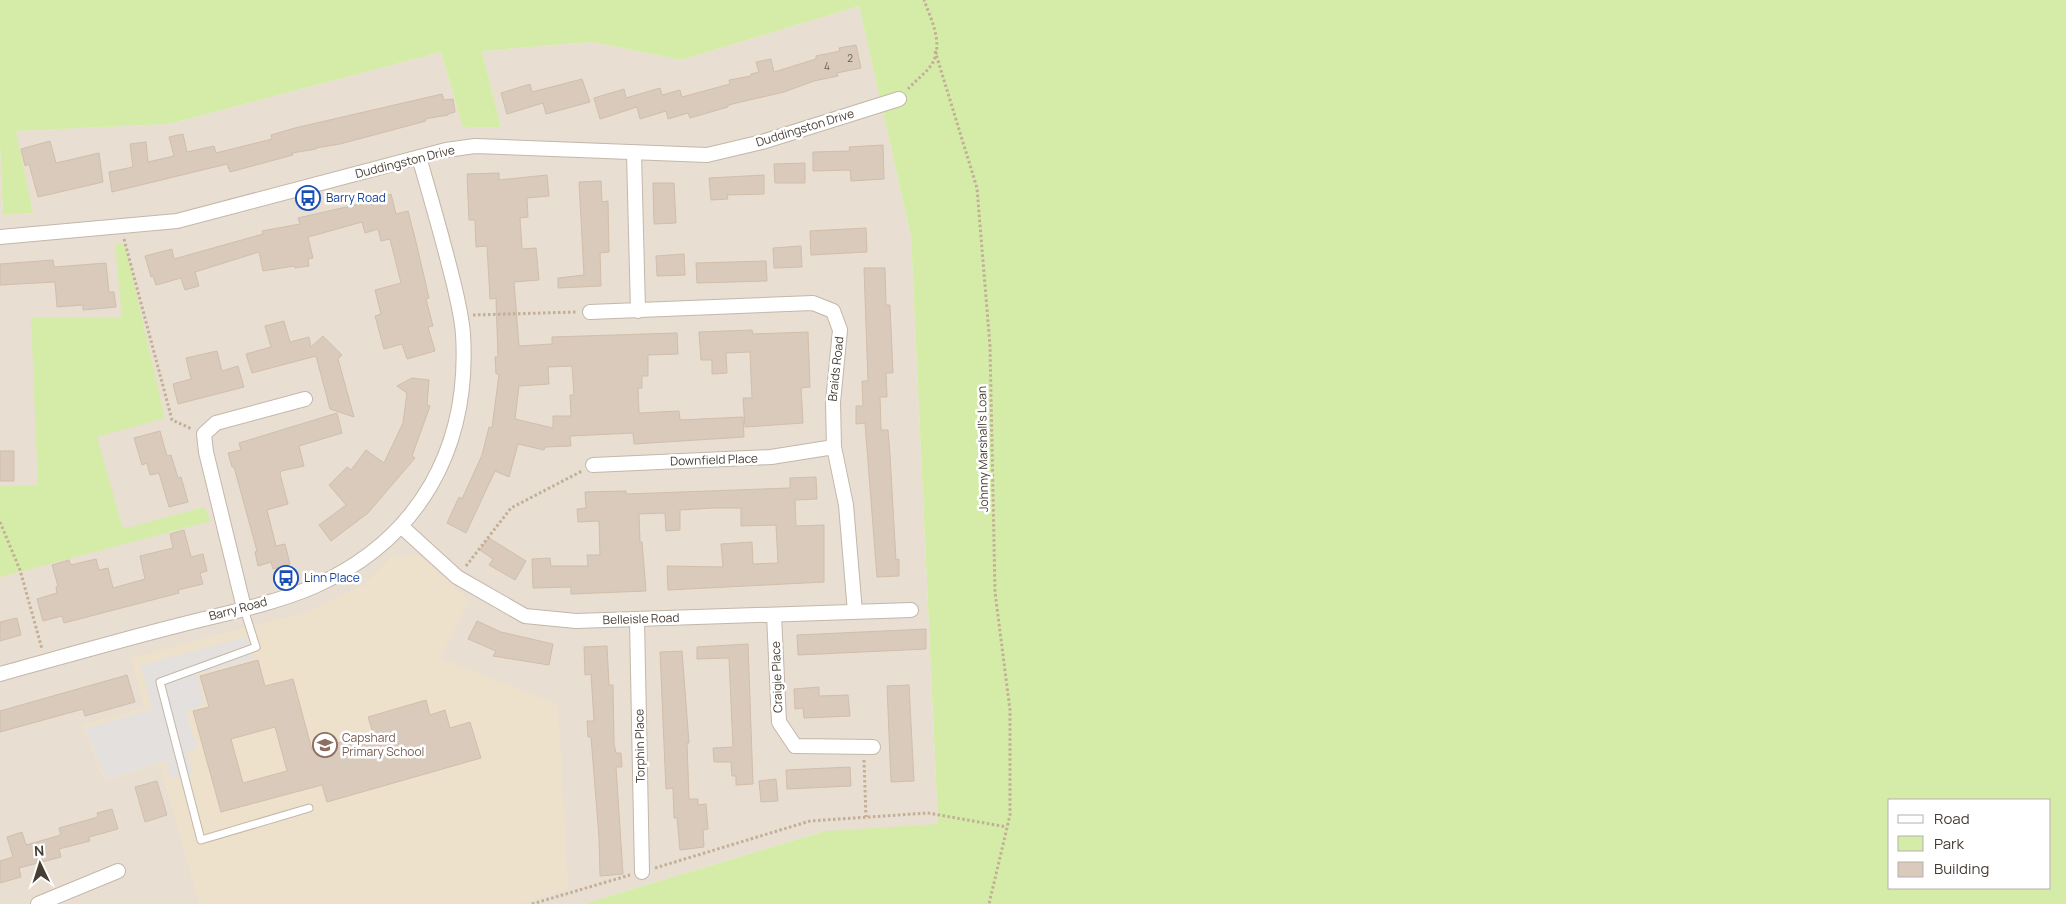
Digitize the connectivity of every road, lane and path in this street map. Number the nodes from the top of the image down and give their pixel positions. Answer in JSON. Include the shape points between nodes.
{"nodes":[{"id":1,"x":924,"y":0,"type":"edge"},
{"id":2,"x":935,"y":51,"type":"junction"},
{"id":3,"x":899,"y":99,"type":"joint"},
{"id":4,"x":634,"y":153,"type":"junction"},
{"id":5,"x":419,"y":157,"type":"junction"},
{"id":6,"x":121,"y":226,"type":"junction"},
{"id":7,"x":0,"y":236,"type":"edge"},
{"id":8,"x":638,"y":311,"type":"junction"},
{"id":9,"x":590,"y":312,"type":"joint"},
{"id":10,"x":460,"y":315,"type":"junction"},
{"id":11,"x":305,"y":399,"type":"dead end"},
{"id":12,"x":204,"y":434,"type":"junction"},
{"id":13,"x":834,"y":447,"type":"junction"},
{"id":14,"x":593,"y":465,"type":"joint"},
{"id":15,"x":0,"y":522,"type":"edge"},
{"id":16,"x":401,"y":526,"type":"junction"},
{"id":17,"x":458,"y":577,"type":"junction"},
{"id":18,"x":244,"y":608,"type":"junction"},
{"id":19,"x":911,"y":610,"type":"dead end"},
{"id":20,"x":855,"y":612,"type":"junction"},
{"id":21,"x":774,"y":615,"type":"junction"},
{"id":22,"x":637,"y":620,"type":"junction"},
{"id":23,"x":45,"y":662,"type":"junction"},
{"id":24,"x":0,"y":674,"type":"edge"},
{"id":25,"x":868,"y":747,"type":"joint"},
{"id":26,"x":309,"y":808,"type":"dead end"},
{"id":27,"x":866,"y":817,"type":"junction"},
{"id":28,"x":1007,"y":827,"type":"junction"},
{"id":29,"x":118,"y":871,"type":"dead end"},
{"id":30,"x":642,"y":872,"type":"junction"},
{"id":31,"x":38,"y":904,"type":"edge"},
{"id":32,"x":532,"y":904,"type":"edge"},
{"id":33,"x":989,"y":904,"type":"edge"}],
"edges":[{"from":1,"to":2,"type":"path","name":"Johnny Marshall's Loan","via":[[938,38]]},
{"from":2,"to":3,"type":"path","via":[[933,63]]},
{"from":2,"to":28,"type":"path","name":"Johnny Marshall's Loan","via":[[977,188],[990,346],[995,592],[1010,710],[1010,815]]},
{"from":3,"to":4,"type":"street","name":"Duddingston Drive","via":[[762,142],[707,155]]},
{"from":4,"to":5,"type":"street","name":"Duddingston Drive","via":[[475,146]]},
{"from":4,"to":8,"type":"street"},
{"from":5,"to":6,"type":"street","name":"Duddingston Drive","via":[[177,221]]},
{"from":5,"to":10,"type":"street","name":"Barry Road"},
{"from":6,"to":7,"type":"street","name":"Duddingston Drive"},
{"from":6,"to":12,"type":"path","via":[[172,420]]},
{"from":8,"to":9,"type":"street","name":"Braids Road"},
{"from":8,"to":13,"type":"street","name":"Braids Road","via":[[814,303],[833,311],[840,330],[832,402]]},
{"from":9,"to":10,"type":"path"},
{"from":10,"to":16,"type":"street","name":"Barry Road","via":[[464,365],[462,397],[452,442],[438,473]]},
{"from":11,"to":12,"type":"street","via":[[216,422]]},
{"from":12,"to":18,"type":"street"},
{"from":13,"to":14,"type":"street","name":"Downfield Place","via":[[771,457]]},
{"from":13,"to":20,"type":"street","name":"Braids Road","via":[[846,505]]},
{"from":14,"to":17,"type":"path","via":[[511,508]]},
{"from":15,"to":23,"type":"path","via":[[20,570]]},
{"from":16,"to":17,"type":"street","name":"Belleisle Road"},
{"from":16,"to":18,"type":"street","name":"Barry Road","via":[[378,549],[348,570],[312,587]]},
{"from":17,"to":22,"type":"street","name":"Belleisle Road","via":[[525,616],[576,621]]},
{"from":18,"to":23,"type":"street","name":"Barry Road"},
{"from":18,"to":26,"type":"lane","via":[[256,647],[160,682],[201,840]]},
{"from":19,"to":20,"type":"street","name":"Belleisle Road"},
{"from":20,"to":21,"type":"street","name":"Belleisle Road"},
{"from":21,"to":22,"type":"street","name":"Belleisle Road"},
{"from":21,"to":25,"type":"street","name":"Craigie Place","via":[[779,722],[795,746]]},
{"from":22,"to":30,"type":"street","name":"Torphin Place"},
{"from":23,"to":24,"type":"street","name":"Barry Road"},
{"from":25,"to":27,"type":"path"},
{"from":27,"to":28,"type":"path","via":[[928,813]]},
{"from":27,"to":30,"type":"path","via":[[810,821]]},
{"from":28,"to":33,"type":"path","name":"Johnny Marshall's Loan"},
{"from":29,"to":31,"type":"street"},
{"from":30,"to":32,"type":"path"}]}
